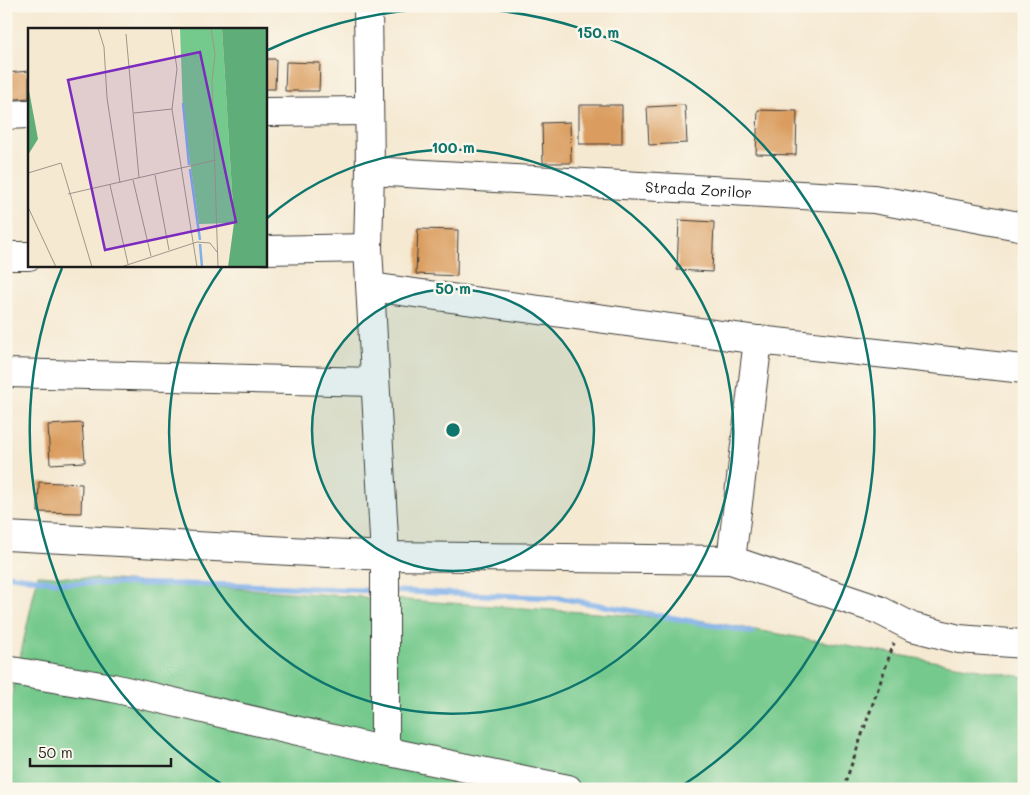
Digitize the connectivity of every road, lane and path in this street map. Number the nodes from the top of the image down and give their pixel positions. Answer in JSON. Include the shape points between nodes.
{"nodes":[{"id":1,"x":368,"y":6,"type":"edge"},
{"id":2,"x":369,"y":111,"type":"junction"},
{"id":3,"x":266,"y":112,"type":"edge"},
{"id":4,"x":28,"y":114,"type":"edge"},
{"id":5,"x":6,"y":115,"type":"edge"},
{"id":6,"x":370,"y":171,"type":"junction"},
{"id":7,"x":1024,"y":227,"type":"edge"},
{"id":8,"x":368,"y":248,"type":"junction"},
{"id":9,"x":266,"y":250,"type":"edge"},
{"id":10,"x":6,"y":256,"type":"edge"},
{"id":11,"x":28,"y":256,"type":"edge"},
{"id":12,"x":371,"y":287,"type":"junction"},
{"id":13,"x":758,"y":340,"type":"junction"},
{"id":14,"x":1024,"y":369,"type":"edge"},
{"id":15,"x":6,"y":373,"type":"edge"},
{"id":16,"x":375,"y":382,"type":"junction"},
{"id":17,"x":6,"y":536,"type":"edge"},
{"id":18,"x":731,"y":560,"type":"junction"},
{"id":19,"x":385,"y":568,"type":"junction"},
{"id":20,"x":901,"y":621,"type":"junction"},
{"id":21,"x":1024,"y":644,"type":"edge"},
{"id":22,"x":6,"y":670,"type":"edge"},
{"id":23,"x":385,"y":751,"type":"junction"},
{"id":24,"x":568,"y":789,"type":"edge"},
{"id":25,"x":843,"y":789,"type":"edge"}],
"edges":[{"from":1,"to":2,"type":"street"},
{"from":2,"to":3,"type":"street"},
{"from":2,"to":6,"type":"street"},
{"from":4,"to":5,"type":"street"},
{"from":6,"to":7,"type":"street","name":"Strada Zorilor","via":[[874,199]]},
{"from":6,"to":8,"type":"street"},
{"from":8,"to":9,"type":"street"},
{"from":8,"to":12,"type":"street"},
{"from":10,"to":11,"type":"street"},
{"from":12,"to":13,"type":"street"},
{"from":12,"to":16,"type":"street"},
{"from":13,"to":14,"type":"street"},
{"from":13,"to":18,"type":"street"},
{"from":15,"to":16,"type":"street"},
{"from":16,"to":19,"type":"street"},
{"from":17,"to":19,"type":"street"},
{"from":18,"to":19,"type":"street"},
{"from":18,"to":20,"type":"street","via":[[879,610]]},
{"from":19,"to":23,"type":"street"},
{"from":20,"to":21,"type":"street","via":[[959,639]]},
{"from":20,"to":25,"type":"path"},
{"from":22,"to":23,"type":"street","via":[[113,688]]},
{"from":23,"to":24,"type":"street"}]}
